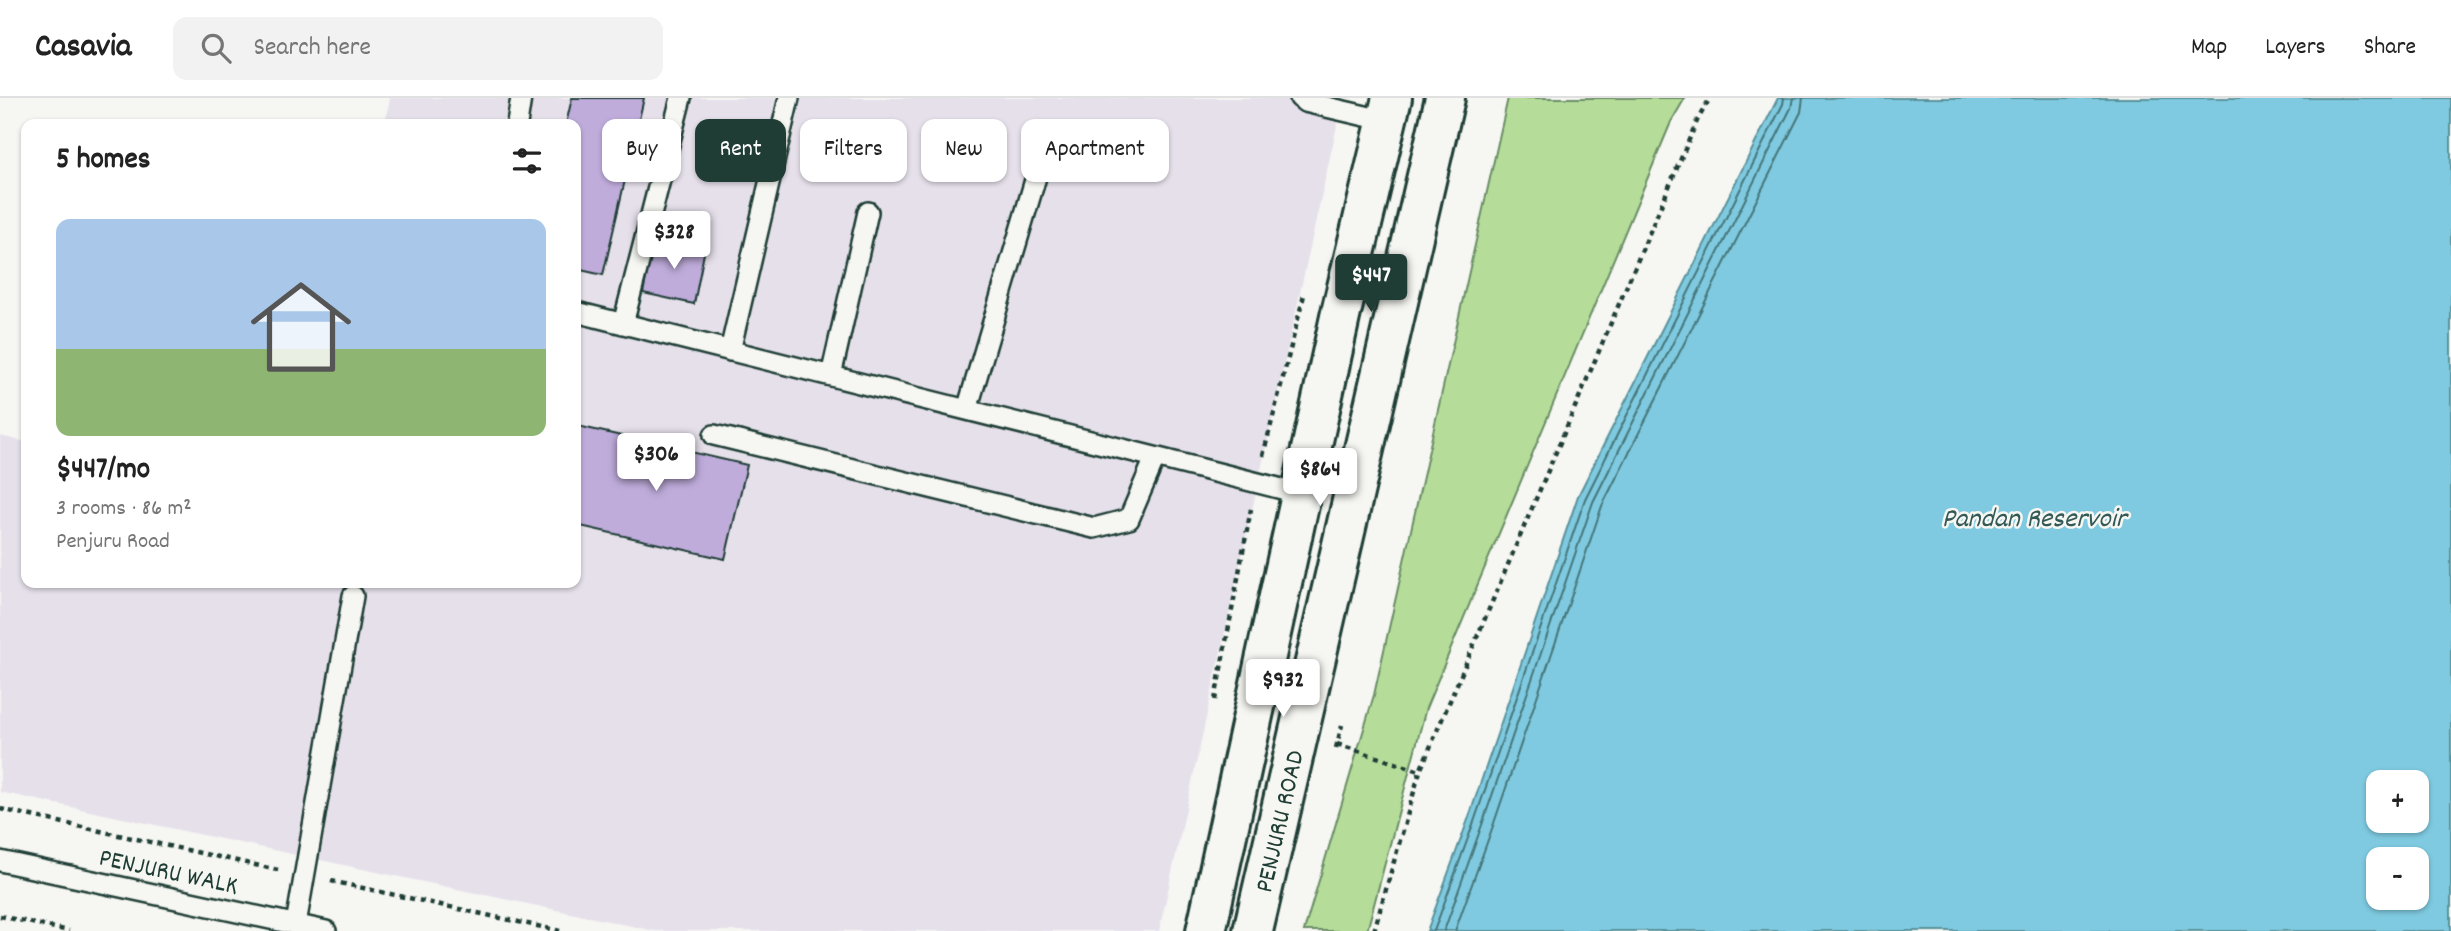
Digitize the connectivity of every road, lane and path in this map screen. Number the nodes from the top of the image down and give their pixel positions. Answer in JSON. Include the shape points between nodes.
{"nodes":[{"id":1,"x":521,"y":98,"type":"edge"},
{"id":2,"x":681,"y":98,"type":"edge"},
{"id":3,"x":789,"y":98,"type":"edge"},
{"id":4,"x":1300,"y":98,"type":"edge"},
{"id":5,"x":1445,"y":98,"type":"edge"},
{"id":6,"x":1710,"y":98,"type":"edge"},
{"id":7,"x":1390,"y":109,"type":"edge"},
{"id":8,"x":518,"y":119,"type":"edge"},
{"id":9,"x":1034,"y":182,"type":"edge"},
{"id":10,"x":868,"y":212,"type":"dead end"},
{"id":11,"x":581,"y":313,"type":"edge"},
{"id":12,"x":622,"y":324,"type":"junction"},
{"id":13,"x":730,"y":351,"type":"junction"},
{"id":14,"x":831,"y":376,"type":"junction"},
{"id":15,"x":967,"y":410,"type":"junction"},
{"id":16,"x":714,"y":435,"type":"dead end"},
{"id":17,"x":1155,"y":458,"type":"junction"},
{"id":18,"x":1302,"y":494,"type":"junction"},
{"id":19,"x":353,"y":596,"type":"dead end"},
{"id":20,"x":1300,"y":723,"type":"junction"},
{"id":21,"x":1420,"y":771,"type":"junction"},
{"id":22,"x":0,"y":861,"type":"edge"},
{"id":23,"x":0,"y":916,"type":"edge"},
{"id":24,"x":296,"y":924,"type":"junction"},
{"id":25,"x":69,"y":931,"type":"edge"},
{"id":26,"x":326,"y":931,"type":"edge"},
{"id":27,"x":1206,"y":931,"type":"edge"},
{"id":28,"x":1253,"y":931,"type":"edge"},
{"id":29,"x":1374,"y":931,"type":"edge"}],
"edges":[{"from":1,"to":8,"type":"lane"},
{"from":2,"to":12,"type":"lane"},
{"from":3,"to":13,"type":"lane"},
{"from":4,"to":7,"type":"lane"},
{"from":5,"to":20,"type":"main road","name":"PENJURU ROAD"},
{"from":6,"to":21,"type":"path"},
{"from":7,"to":18,"type":"main road","name":"PENJURU ROAD"},
{"from":9,"to":15,"type":"lane"},
{"from":10,"to":14,"type":"lane"},
{"from":11,"to":12,"type":"lane"},
{"from":12,"to":13,"type":"lane"},
{"from":13,"to":14,"type":"lane"},
{"from":14,"to":15,"type":"lane"},
{"from":15,"to":17,"type":"lane"},
{"from":16,"to":17,"type":"lane","via":[[1094,528],[1129,519]]},
{"from":17,"to":18,"type":"lane"},
{"from":18,"to":27,"type":"main road","name":"PENJURU ROAD"},
{"from":19,"to":24,"type":"lane"},
{"from":20,"to":21,"type":"path","via":[[1338,744]]},
{"from":20,"to":28,"type":"main road","name":"PENJURU ROAD"},
{"from":21,"to":29,"type":"path"},
{"from":22,"to":24,"type":"lane","name":"PENJURU WALK"},
{"from":23,"to":25,"type":"path"},
{"from":24,"to":26,"type":"lane","name":"PENJURU WALK"}]}
